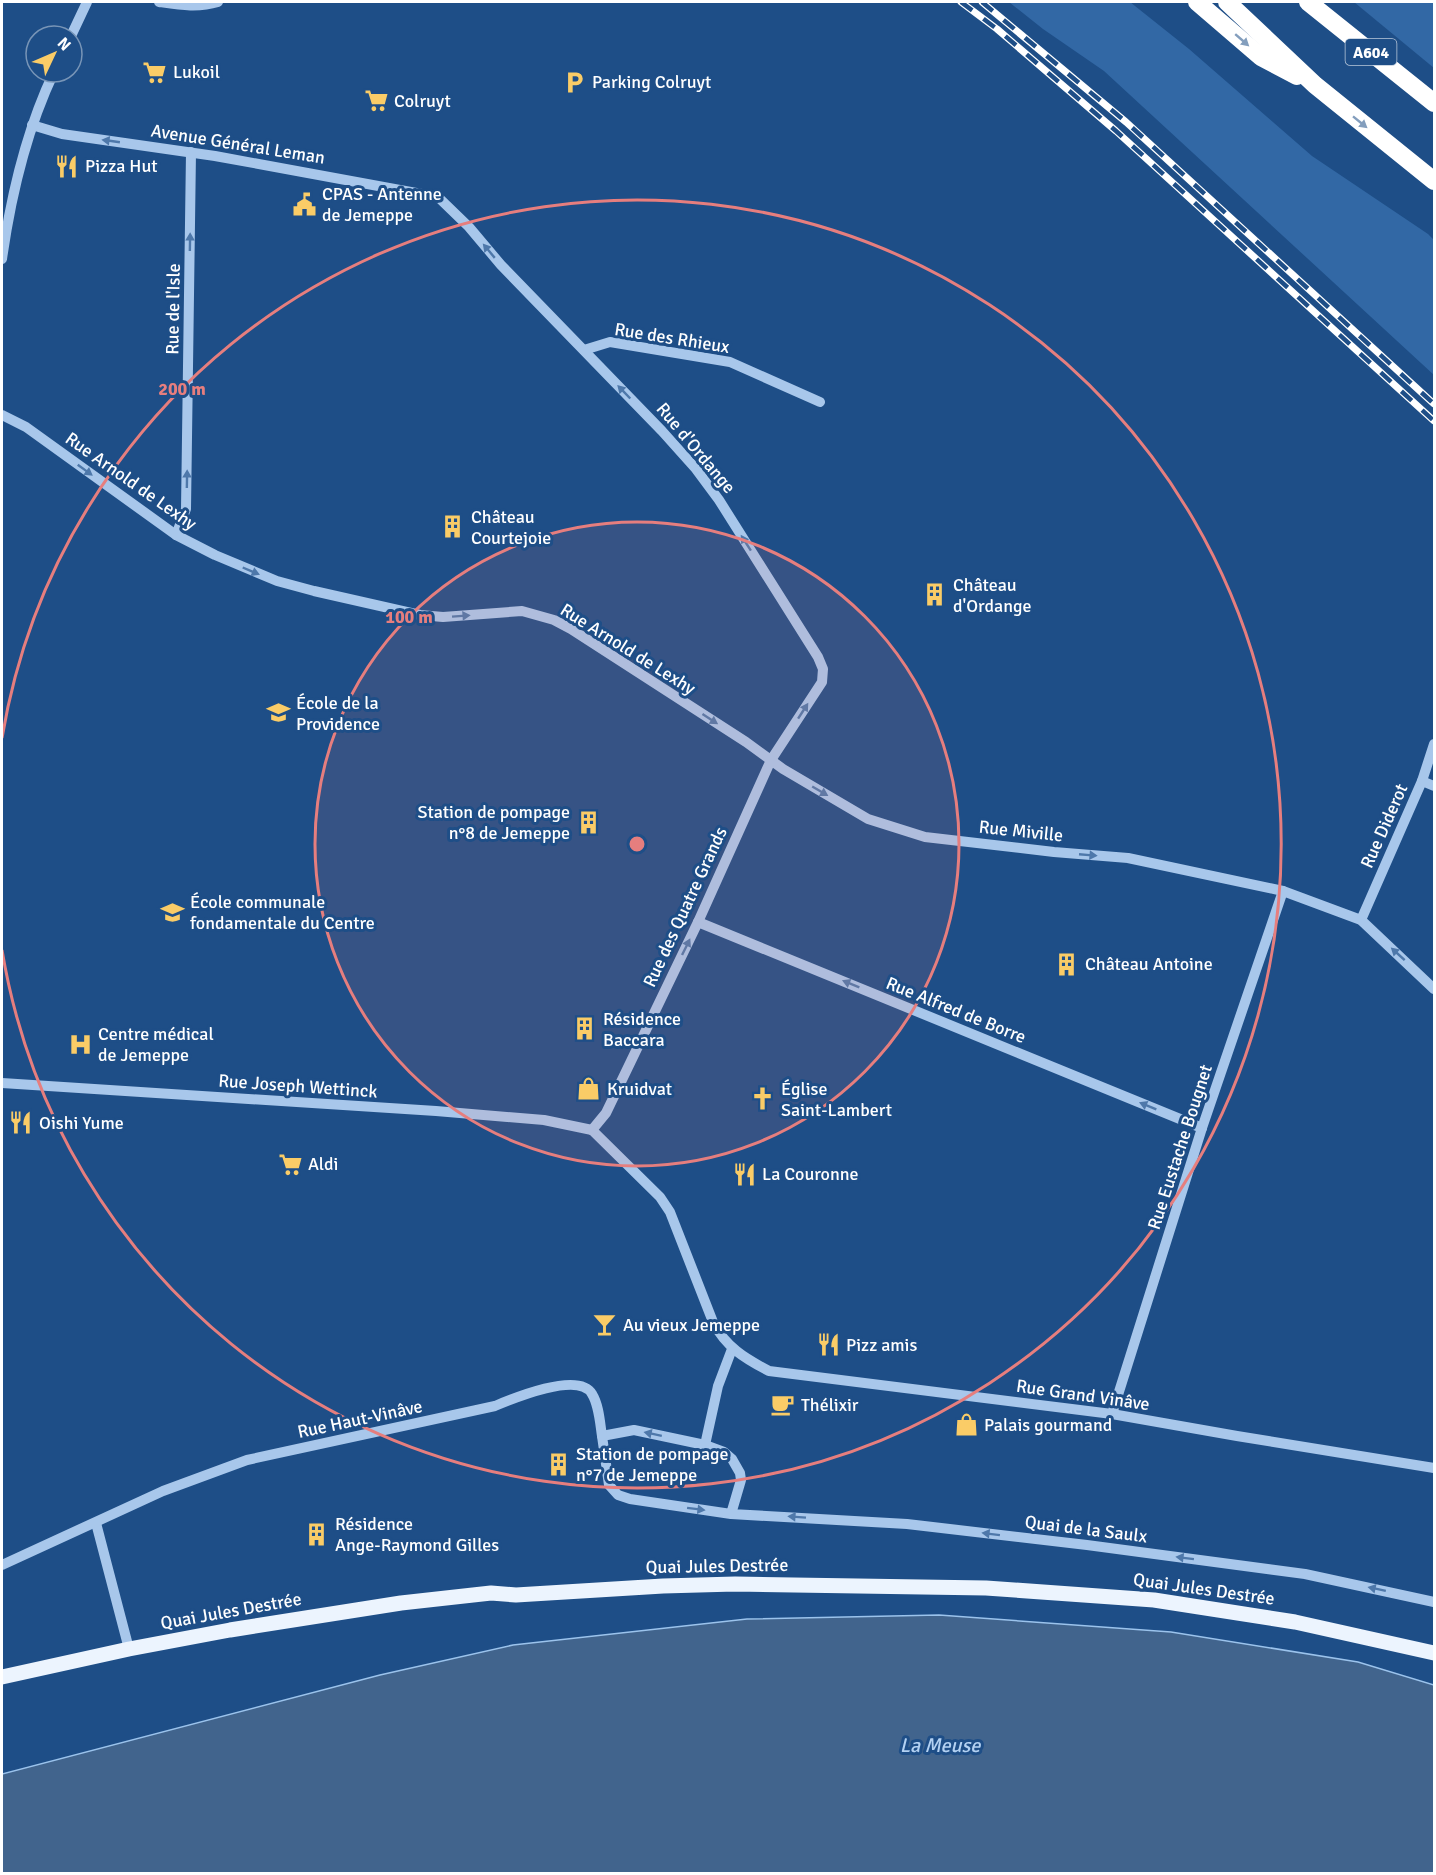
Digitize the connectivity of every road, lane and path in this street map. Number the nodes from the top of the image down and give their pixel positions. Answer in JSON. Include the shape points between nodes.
{"nodes":[{"id":1,"x":87,"y":2,"type":"edge"},
{"id":2,"x":159,"y":2,"type":"edge"},
{"id":3,"x":218,"y":2,"type":"edge"},
{"id":4,"x":1197,"y":2,"type":"edge"},
{"id":5,"x":1227,"y":2,"type":"edge"},
{"id":6,"x":1308,"y":2,"type":"edge"},
{"id":7,"x":76,"y":24,"type":"edge"},
{"id":8,"x":49,"y":84,"type":"edge"},
{"id":9,"x":1315,"y":85,"type":"junction"},
{"id":10,"x":1434,"y":103,"type":"edge"},
{"id":11,"x":32,"y":125,"type":"junction"},
{"id":12,"x":191,"y":152,"type":"junction"},
{"id":13,"x":1434,"y":181,"type":"edge"},
{"id":14,"x":438,"y":197,"type":"joint"},
{"id":15,"x":2,"y":259,"type":"edge"},
{"id":16,"x":584,"y":350,"type":"junction"},
{"id":17,"x":820,"y":402,"type":"dead end"},
{"id":18,"x":2,"y":415,"type":"edge"},
{"id":19,"x":176,"y":535,"type":"junction"},
{"id":20,"x":1434,"y":744,"type":"edge"},
{"id":21,"x":771,"y":760,"type":"junction"},
{"id":22,"x":1422,"y":781,"type":"junction"},
{"id":23,"x":1434,"y":786,"type":"edge"},
{"id":24,"x":1284,"y":891,"type":"junction"},
{"id":25,"x":1361,"y":920,"type":"junction"},
{"id":26,"x":698,"y":922,"type":"junction"},
{"id":27,"x":1434,"y":989,"type":"edge"},
{"id":28,"x":2,"y":1083,"type":"edge"},
{"id":29,"x":1202,"y":1128,"type":"junction"},
{"id":30,"x":592,"y":1130,"type":"junction"},
{"id":31,"x":732,"y":1349,"type":"junction"},
{"id":32,"x":1112,"y":1414,"type":"junction"},
{"id":33,"x":602,"y":1436,"type":"junction"},
{"id":34,"x":705,"y":1445,"type":"junction"},
{"id":35,"x":1434,"y":1468,"type":"edge"},
{"id":36,"x":731,"y":1514,"type":"junction"},
{"id":37,"x":96,"y":1523,"type":"junction"},
{"id":38,"x":2,"y":1565,"type":"edge"},
{"id":39,"x":1434,"y":1602,"type":"edge"},
{"id":40,"x":129,"y":1649,"type":"junction"},
{"id":41,"x":1434,"y":1653,"type":"edge"},
{"id":42,"x":2,"y":1677,"type":"edge"}],
"edges":[{"from":1,"to":7,"type":"street"},
{"from":2,"to":3,"type":"street","via":[[204,6]]},
{"from":4,"to":9,"type":"highway","one_way":true,"via":[[1262,57]]},
{"from":5,"to":9,"type":"highway"},
{"from":6,"to":10,"type":"highway","number":"A604"},
{"from":8,"to":11,"type":"street"},
{"from":9,"to":13,"type":"highway","one_way":true},
{"from":12,"to":11,"type":"street","name":"Avenue Général Leman","one_way":true,"via":[[62,134]]},
{"from":11,"to":15,"type":"street","via":[[11,204]]},
{"from":12,"to":14,"type":"street","name":"Avenue Général Leman"},
{"from":19,"to":12,"type":"street","name":"Rue de l'Isle","one_way":true,"via":[[186,509]]},
{"from":16,"to":14,"type":"street","name":"Rue d'Ordange","one_way":true},
{"from":16,"to":17,"type":"street","name":"Rue des Rhieux","via":[[610,342],[729,362]]},
{"from":21,"to":16,"type":"street","name":"Rue d'Ordange","one_way":true,"via":[[822,682],[823,669],[818,657],[702,477]]},
{"from":18,"to":19,"type":"street","name":"Rue Arnold de Lexhy","one_way":true},
{"from":19,"to":21,"type":"street","name":"Rue Arnold de Lexhy","one_way":true,"via":[[277,581],[397,611],[443,617],[522,611],[554,620]]},
{"from":20,"to":22,"type":"street","name":"Rue Diderot"},
{"from":21,"to":24,"type":"street","name":"Rue Miville","one_way":true,"via":[[868,819],[925,837],[1128,858]]},
{"from":21,"to":26,"type":"street","name":"Rue des Quatre Grands"},
{"from":22,"to":23,"type":"street"},
{"from":22,"to":25,"type":"street","name":"Rue Diderot"},
{"from":24,"to":25,"type":"street","name":"Rue Miville"},
{"from":24,"to":29,"type":"street","name":"Rue Eustache Bougnet"},
{"from":27,"to":25,"type":"street","one_way":true},
{"from":29,"to":26,"type":"street","name":"Rue Alfred de Borre","one_way":true},
{"from":30,"to":26,"type":"street","name":"Rue des Quatre Grands","one_way":true,"via":[[606,1113]]},
{"from":28,"to":30,"type":"street","name":"Rue Joseph Wettinck","via":[[458,1113],[544,1120]]},
{"from":29,"to":32,"type":"street","name":"Rue Eustache Bougnet"},
{"from":30,"to":31,"type":"street","via":[[660,1197],[670,1212],[713,1322]]},
{"from":31,"to":32,"type":"street","name":"Rue Grand Vinâve","via":[[769,1371]]},
{"from":31,"to":34,"type":"street","via":[[718,1386]]},
{"from":32,"to":35,"type":"street","name":"Rue Grand Vinâve"},
{"from":34,"to":33,"type":"street","one_way":true,"via":[[634,1430]]},
{"from":33,"to":36,"type":"street","name":"Quai de la Saulx","one_way":true,"via":[[609,1485],[618,1495]]},
{"from":33,"to":37,"type":"street","name":"Rue Haut-Vinâve","via":[[592,1392],[580,1384],[568,1384],[515,1397],[495,1407],[247,1460],[190,1479]]},
{"from":34,"to":36,"type":"street","via":[[724,1452],[738,1467],[741,1480]]},
{"from":39,"to":36,"type":"street","name":"Quai de la Saulx","one_way":true,"via":[[1305,1575],[1076,1544],[917,1525]]},
{"from":37,"to":38,"type":"street","name":"Rue Haut-Vinâve"},
{"from":37,"to":40,"type":"street"},
{"from":40,"to":41,"type":"main road","name":"Quai Jules Destrée","via":[[359,1609],[491,1593],[735,1584],[986,1588],[1144,1599],[1295,1622]]},
{"from":40,"to":42,"type":"main road","name":"Quai Jules Destrée"}]}
